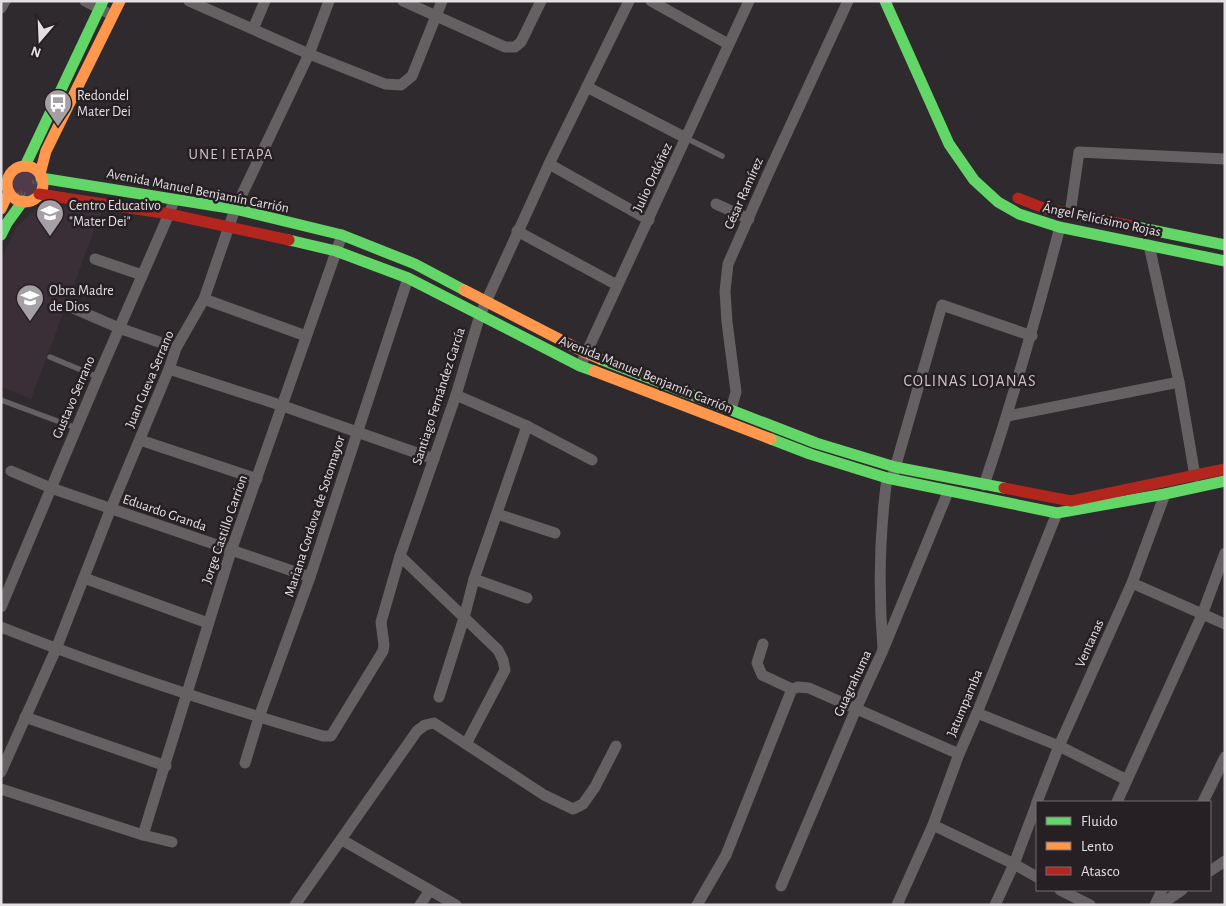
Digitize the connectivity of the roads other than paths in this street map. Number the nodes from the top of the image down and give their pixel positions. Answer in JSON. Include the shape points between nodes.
{"nodes":[{"id":1,"x":4,"y":1,"type":"edge"},
{"id":2,"x":85,"y":1,"type":"edge"},
{"id":3,"x":120,"y":1,"type":"edge"},
{"id":4,"x":189,"y":1,"type":"edge"},
{"id":5,"x":265,"y":1,"type":"edge"},
{"id":6,"x":329,"y":1,"type":"edge"},
{"id":7,"x":403,"y":1,"type":"edge"},
{"id":8,"x":442,"y":1,"type":"edge"},
{"id":9,"x":541,"y":1,"type":"edge"},
{"id":10,"x":629,"y":1,"type":"edge"},
{"id":11,"x":651,"y":1,"type":"edge"},
{"id":12,"x":749,"y":1,"type":"edge"},
{"id":13,"x":848,"y":1,"type":"edge"},
{"id":14,"x":885,"y":1,"type":"edge"},
{"id":15,"x":101,"y":5,"type":"edge"},
{"id":16,"x":1,"y":8,"type":"edge"},
{"id":17,"x":113,"y":15,"type":"junction"},
{"id":18,"x":436,"y":16,"type":"junction"},
{"id":19,"x":253,"y":29,"type":"junction"},
{"id":20,"x":728,"y":44,"type":"junction"},
{"id":21,"x":309,"y":54,"type":"junction"},
{"id":22,"x":922,"y":56,"type":"dead end"},
{"id":23,"x":587,"y":88,"type":"junction"},
{"id":24,"x":956,"y":131,"type":"dead end"},
{"id":25,"x":686,"y":138,"type":"junction"},
{"id":26,"x":963,"y":144,"type":"dead end"},
{"id":27,"x":722,"y":156,"type":"dead end"},
{"id":28,"x":972,"y":156,"type":"dead end"},
{"id":29,"x":1225,"y":159,"type":"edge"},
{"id":30,"x":549,"y":164,"type":"junction"},
{"id":31,"x":1,"y":166,"type":"edge"},
{"id":32,"x":19,"y":168,"type":"junction"},
{"id":33,"x":40,"y":176,"type":"junction"},
{"id":34,"x":6,"y":188,"type":"edge"},
{"id":35,"x":1007,"y":191,"type":"dead end"},
{"id":36,"x":39,"y":194,"type":"junction"},
{"id":37,"x":174,"y":200,"type":"junction"},
{"id":38,"x":23,"y":201,"type":"junction"},
{"id":39,"x":716,"y":204,"type":"dead end"},
{"id":40,"x":1,"y":209,"type":"edge"},
{"id":41,"x":234,"y":210,"type":"junction"},
{"id":42,"x":170,"y":214,"type":"junction"},
{"id":43,"x":1070,"y":214,"type":"junction"},
{"id":44,"x":749,"y":219,"type":"junction"},
{"id":45,"x":649,"y":220,"type":"junction"},
{"id":46,"x":229,"y":226,"type":"junction"},
{"id":47,"x":1060,"y":228,"type":"junction"},
{"id":48,"x":517,"y":231,"type":"junction"},
{"id":49,"x":1,"y":235,"type":"edge"},
{"id":50,"x":342,"y":235,"type":"junction"},
{"id":51,"x":1148,"y":245,"type":"junction"},
{"id":52,"x":1225,"y":245,"type":"edge"},
{"id":53,"x":336,"y":250,"type":"junction"},
{"id":54,"x":94,"y":259,"type":"dead end"},
{"id":55,"x":1225,"y":261,"type":"edge"},
{"id":56,"x":142,"y":276,"type":"junction"},
{"id":57,"x":408,"y":278,"type":"junction"},
{"id":58,"x":618,"y":285,"type":"junction"},
{"id":59,"x":204,"y":299,"type":"junction"},
{"id":60,"x":486,"y":301,"type":"junction"},
{"id":61,"x":74,"y":308,"type":"dead end"},
{"id":62,"x":480,"y":315,"type":"junction"},
{"id":63,"x":119,"y":328,"type":"junction"},
{"id":64,"x":306,"y":336,"type":"junction"},
{"id":65,"x":1032,"y":336,"type":"junction"},
{"id":66,"x":176,"y":348,"type":"junction"},
{"id":67,"x":586,"y":353,"type":"junction"},
{"id":68,"x":50,"y":357,"type":"dead end"},
{"id":69,"x":580,"y":366,"type":"junction"},
{"id":70,"x":169,"y":369,"type":"junction"},
{"id":71,"x":98,"y":377,"type":"junction"},
{"id":72,"x":1179,"y":382,"type":"junction"},
{"id":73,"x":456,"y":395,"type":"junction"},
{"id":74,"x":1,"y":400,"type":"edge"},
{"id":75,"x":283,"y":406,"type":"junction"},
{"id":76,"x":731,"y":409,"type":"junction"},
{"id":77,"x":1008,"y":416,"type":"junction"},
{"id":78,"x":527,"y":426,"type":"junction"},
{"id":79,"x":76,"y":428,"type":"junction"},
{"id":80,"x":358,"y":433,"type":"junction"},
{"id":81,"x":140,"y":440,"type":"junction"},
{"id":82,"x":434,"y":459,"type":"junction"},
{"id":83,"x":592,"y":460,"type":"dead end"},
{"id":84,"x":1225,"y":469,"type":"edge"},
{"id":85,"x":11,"y":471,"type":"dead end"},
{"id":86,"x":892,"y":475,"type":"junction"},
{"id":87,"x":1196,"y":476,"type":"junction"},
{"id":88,"x":257,"y":479,"type":"junction"},
{"id":89,"x":1225,"y":481,"type":"edge"},
{"id":90,"x":984,"y":485,"type":"junction"},
{"id":91,"x":51,"y":488,"type":"junction"},
{"id":92,"x":948,"y":492,"type":"junction"},
{"id":93,"x":1165,"y":494,"type":"junction"},
{"id":94,"x":111,"y":508,"type":"junction"},
{"id":95,"x":1057,"y":513,"type":"junction"},
{"id":96,"x":497,"y":514,"type":"junction"},
{"id":97,"x":555,"y":533,"type":"dead end"},
{"id":98,"x":231,"y":550,"type":"junction"},
{"id":99,"x":1225,"y":553,"type":"edge"},
{"id":100,"x":400,"y":556,"type":"junction"},
{"id":101,"x":310,"y":577,"type":"junction"},
{"id":102,"x":84,"y":578,"type":"junction"},
{"id":103,"x":474,"y":579,"type":"junction"},
{"id":104,"x":1132,"y":583,"type":"junction"},
{"id":105,"x":527,"y":598,"type":"dead end"},
{"id":106,"x":1,"y":607,"type":"edge"},
{"id":107,"x":1202,"y":615,"type":"junction"},
{"id":108,"x":464,"y":618,"type":"junction"},
{"id":109,"x":208,"y":623,"type":"junction"},
{"id":110,"x":1225,"y":624,"type":"edge"},
{"id":111,"x":1,"y":627,"type":"edge"},
{"id":112,"x":763,"y":644,"type":"dead end"},
{"id":113,"x":56,"y":649,"type":"junction"},
{"id":114,"x":884,"y":650,"type":"junction"},
{"id":115,"x":792,"y":689,"type":"junction"},
{"id":116,"x":187,"y":694,"type":"junction"},
{"id":117,"x":439,"y":697,"type":"dead end"},
{"id":118,"x":856,"y":709,"type":"junction"},
{"id":119,"x":977,"y":713,"type":"junction"},
{"id":120,"x":25,"y":717,"type":"junction"},
{"id":121,"x":259,"y":717,"type":"junction"},
{"id":122,"x":466,"y":744,"type":"junction"},
{"id":123,"x":616,"y":746,"type":"dead end"},
{"id":124,"x":1059,"y":746,"type":"junction"},
{"id":125,"x":959,"y":754,"type":"junction"},
{"id":126,"x":1225,"y":757,"type":"edge"},
{"id":127,"x":245,"y":763,"type":"dead end"},
{"id":128,"x":166,"y":766,"type":"junction"},
{"id":129,"x":1,"y":772,"type":"edge"},
{"id":130,"x":1127,"y":780,"type":"junction"},
{"id":131,"x":1,"y":789,"type":"edge"},
{"id":132,"x":1038,"y":801,"type":"edge"},
{"id":133,"x":1117,"y":801,"type":"edge"},
{"id":134,"x":1203,"y":801,"type":"edge"},
{"id":135,"x":1036,"y":806,"type":"edge"},
{"id":136,"x":933,"y":825,"type":"junction"},
{"id":137,"x":143,"y":835,"type":"junction"},
{"id":138,"x":342,"y":840,"type":"junction"},
{"id":139,"x":172,"y":842,"type":"dead end"},
{"id":140,"x":1225,"y":861,"type":"edge"},
{"id":141,"x":1014,"y":864,"type":"junction"},
{"id":142,"x":1211,"y":870,"type":"edge"},
{"id":143,"x":1036,"y":876,"type":"edge"},
{"id":144,"x":782,"y":886,"type":"dead end"},
{"id":145,"x":430,"y":890,"type":"junction"},
{"id":146,"x":1062,"y":891,"type":"edge"},
{"id":147,"x":1162,"y":891,"type":"edge"},
{"id":148,"x":1181,"y":891,"type":"edge"},
{"id":149,"x":1073,"y":897,"type":"edge"},
{"id":150,"x":295,"y":905,"type":"edge"},
{"id":151,"x":420,"y":905,"type":"edge"},
{"id":152,"x":456,"y":905,"type":"edge"},
{"id":153,"x":697,"y":905,"type":"edge"},
{"id":154,"x":897,"y":905,"type":"edge"},
{"id":155,"x":995,"y":905,"type":"edge"},
{"id":156,"x":1090,"y":905,"type":"edge"},
{"id":157,"x":1156,"y":905,"type":"edge"},
{"id":158,"x":1160,"y":905,"type":"edge"}],
"edges":[{"from":1,"to":16,"type":"street"},
{"from":2,"to":15,"type":"street"},
{"from":3,"to":17,"type":"main road"},
{"from":4,"to":19,"type":"street"},
{"from":5,"to":19,"type":"street"},
{"from":6,"to":21,"type":"street","name":"Juan Cueva Serrano"},
{"from":7,"to":18,"type":"street"},
{"from":8,"to":18,"type":"street"},
{"from":9,"to":18,"type":"street","via":[[522,42],[514,47],[505,47]]},
{"from":10,"to":23,"type":"street","name":"Santiago Fernández García"},
{"from":11,"to":20,"type":"street"},
{"from":12,"to":20,"type":"street","name":"Julio Ordóñez"},
{"from":13,"to":44,"type":"street","name":"César Ramírez"},
{"from":14,"to":47,"type":"main road","name":"Ángel Felicísimo Rojas","via":[[947,138],[972,178],[1007,208]]},
{"from":15,"to":17,"type":"street"},
{"from":15,"to":32,"type":"main road"},
{"from":17,"to":33,"type":"main road","via":[[50,143]]},
{"from":18,"to":21,"type":"street","via":[[412,76],[401,86],[385,84]]},
{"from":19,"to":21,"type":"street"},
{"from":20,"to":25,"type":"street","name":"Julio Ordóñez"},
{"from":21,"to":41,"type":"street","name":"Juan Cueva Serrano"},
{"from":22,"to":24,"type":"main road"},
{"from":23,"to":25,"type":"street"},
{"from":23,"to":30,"type":"street","name":"Santiago Fernández García"},
{"from":25,"to":27,"type":"lane"},
{"from":25,"to":45,"type":"street","name":"Julio Ordóñez"},
{"from":26,"to":28,"type":"main road"},
{"from":29,"to":43,"type":"street","via":[[1079,152]]},
{"from":30,"to":45,"type":"street"},
{"from":30,"to":48,"type":"street","name":"Santiago Fernández García"},
{"from":31,"to":32,"type":"main road"},
{"from":32,"to":33,"type":"main road","via":[[36,170]]},
{"from":32,"to":34,"type":"main road","via":[[10,174]]},
{"from":33,"to":36,"type":"main road","via":[[42,189]]},
{"from":33,"to":37,"type":"main road","name":"Avenida Manuel Benjamín Carrión"},
{"from":34,"to":38,"type":"main road","via":[[13,197]]},
{"from":34,"to":40,"type":"main road"},
{"from":35,"to":43,"type":"main road","name":"Ángel Felicísimo Rojas","via":[[1028,203]]},
{"from":36,"to":38,"type":"main road","via":[[35,199]]},
{"from":36,"to":42,"type":"main road","name":"Avenida Manuel Benjamín Carrión"},
{"from":37,"to":41,"type":"main road","name":"Avenida Manuel Benjamín Carrión"},
{"from":37,"to":42,"type":"street","name":"Gustavo Serrano"},
{"from":38,"to":49,"type":"main road"},
{"from":39,"to":44,"type":"street"},
{"from":41,"to":46,"type":"street","name":"Juan Cueva Serrano"},
{"from":41,"to":50,"type":"main road","name":"Avenida Manuel Benjamín Carrión"},
{"from":42,"to":46,"type":"main road","name":"Avenida Manuel Benjamín Carrión"},
{"from":42,"to":56,"type":"street","name":"Gustavo Serrano"},
{"from":43,"to":52,"type":"main road","name":"Ángel Felicísimo Rojas"},
{"from":44,"to":76,"type":"street","name":"César Ramírez","via":[[728,264],[725,291],[736,392]]},
{"from":45,"to":58,"type":"street","name":"Julio Ordóñez"},
{"from":46,"to":53,"type":"main road","name":"Avenida Manuel Benjamín Carrión"},
{"from":46,"to":59,"type":"street","name":"Juan Cueva Serrano"},
{"from":47,"to":51,"type":"main road","name":"Ángel Felicísimo Rojas"},
{"from":47,"to":65,"type":"street"},
{"from":48,"to":58,"type":"street"},
{"from":48,"to":60,"type":"street","name":"Santiago Fernández García"},
{"from":50,"to":53,"type":"street","name":"Jorge Castillo Carrion"},
{"from":50,"to":60,"type":"main road","name":"Avenida Manuel Benjamín Carrión","via":[[415,264]]},
{"from":51,"to":55,"type":"main road","name":"Ángel Felicísimo Rojas"},
{"from":51,"to":72,"type":"street"},
{"from":53,"to":57,"type":"main road","name":"Avenida Manuel Benjamín Carrión"},
{"from":53,"to":64,"type":"street","name":"Jorge Castillo Carrion"},
{"from":54,"to":56,"type":"street"},
{"from":56,"to":63,"type":"street","name":"Gustavo Serrano"},
{"from":57,"to":62,"type":"main road","name":"Avenida Manuel Benjamín Carrión"},
{"from":57,"to":80,"type":"street","name":"Mariana Cordova de Sotomayor"},
{"from":58,"to":67,"type":"street","name":"Julio Ordóñez"},
{"from":59,"to":64,"type":"street"},
{"from":59,"to":66,"type":"street","name":"Juan Cueva Serrano"},
{"from":60,"to":62,"type":"street","name":"Santiago Fernández García"},
{"from":60,"to":67,"type":"main road","name":"Avenida Manuel Benjamín Carrión"},
{"from":61,"to":63,"type":"street"},
{"from":62,"to":69,"type":"main road","name":"Avenida Manuel Benjamín Carrión"},
{"from":62,"to":73,"type":"street","name":"Santiago Fernández García"},
{"from":63,"to":66,"type":"street"},
{"from":63,"to":71,"type":"street","name":"Gustavo Serrano"},
{"from":64,"to":75,"type":"street","name":"Jorge Castillo Carrion"},
{"from":65,"to":77,"type":"street"},
{"from":65,"to":86,"type":"street","via":[[942,305]]},
{"from":66,"to":70,"type":"street","name":"Juan Cueva Serrano"},
{"from":67,"to":69,"type":"street","name":"Julio Ordóñez"},
{"from":67,"to":76,"type":"main road","name":"Avenida Manuel Benjamín Carrión"},
{"from":68,"to":71,"type":"lane"},
{"from":69,"to":86,"type":"main road","name":"Avenida Manuel Benjamín Carrión","via":[[810,454]]},
{"from":70,"to":75,"type":"street"},
{"from":70,"to":81,"type":"street","name":"Juan Cueva Serrano"},
{"from":71,"to":79,"type":"street","name":"Gustavo Serrano"},
{"from":72,"to":77,"type":"street"},
{"from":72,"to":87,"type":"street"},
{"from":73,"to":78,"type":"street"},
{"from":73,"to":82,"type":"street","name":"Santiago Fernández García"},
{"from":74,"to":79,"type":"lane"},
{"from":75,"to":80,"type":"street"},
{"from":75,"to":88,"type":"street","name":"Jorge Castillo Carrion"},
{"from":76,"to":86,"type":"main road","name":"Avenida Manuel Benjamín Carrión"},
{"from":77,"to":90,"type":"street"},
{"from":78,"to":83,"type":"street"},
{"from":78,"to":96,"type":"street"},
{"from":79,"to":91,"type":"street","name":"Gustavo Serrano"},
{"from":80,"to":82,"type":"street"},
{"from":80,"to":101,"type":"street","name":"Mariana Cordova de Sotomayor"},
{"from":81,"to":88,"type":"street"},
{"from":81,"to":94,"type":"street","name":"Juan Cueva Serrano"},
{"from":82,"to":100,"type":"street","name":"Santiago Fernández García"},
{"from":84,"to":87,"type":"main road","name":"Avenida Manuel Benjamín Carrión"},
{"from":85,"to":91,"type":"street","name":"Eduardo Granda"},
{"from":86,"to":90,"type":"main road","name":"Avenida Manuel Benjamín Carrión"},
{"from":86,"to":92,"type":"main road","name":"Avenida Manuel Benjamín Carrión"},
{"from":86,"to":114,"type":"street","via":[[882,520],[879,564]]},
{"from":87,"to":90,"type":"main road","name":"Avenida Manuel Benjamín Carrión","via":[[1071,501]]},
{"from":88,"to":98,"type":"street","name":"Jorge Castillo Carrion"},
{"from":89,"to":93,"type":"main road","name":"Avenida Manuel Benjamín Carrión"},
{"from":91,"to":94,"type":"street","name":"Eduardo Granda"},
{"from":91,"to":106,"type":"street","name":"Gustavo Serrano"},
{"from":92,"to":95,"type":"main road","name":"Avenida Manuel Benjamín Carrión"},
{"from":92,"to":114,"type":"street","name":"Guagrahuma"},
{"from":93,"to":95,"type":"main road","name":"Avenida Manuel Benjamín Carrión"},
{"from":93,"to":104,"type":"street","name":"Ventanas"},
{"from":94,"to":98,"type":"street","name":"Eduardo Granda"},
{"from":94,"to":102,"type":"street","name":"Juan Cueva Serrano"},
{"from":95,"to":119,"type":"street","name":"Jatumpamba"},
{"from":96,"to":97,"type":"street"},
{"from":96,"to":103,"type":"street"},
{"from":98,"to":101,"type":"street","name":"Eduardo Granda"},
{"from":98,"to":109,"type":"street","name":"Jorge Castillo Carrion"},
{"from":99,"to":107,"type":"street"},
{"from":100,"to":108,"type":"street"},
{"from":100,"to":121,"type":"street","name":"Santiago Fernández García","via":[[381,622],[384,651],[331,736]]},
{"from":101,"to":121,"type":"street","name":"Mariana Cordova de Sotomayor"},
{"from":102,"to":109,"type":"street"},
{"from":102,"to":113,"type":"street","name":"Juan Cueva Serrano"},
{"from":103,"to":105,"type":"street"},
{"from":103,"to":108,"type":"street"},
{"from":104,"to":107,"type":"street"},
{"from":104,"to":124,"type":"street","name":"Ventanas"},
{"from":107,"to":110,"type":"street"},
{"from":107,"to":130,"type":"street"},
{"from":108,"to":117,"type":"street"},
{"from":108,"to":122,"type":"street","via":[[498,650],[506,670]]},
{"from":109,"to":116,"type":"street","name":"Jorge Castillo Carrion"},
{"from":111,"to":113,"type":"street"},
{"from":112,"to":115,"type":"street","via":[[757,663],[762,675]]},
{"from":113,"to":116,"type":"street"},
{"from":113,"to":120,"type":"street","name":"Juan Cueva Serrano"},
{"from":114,"to":118,"type":"street","name":"Guagrahuma"},
{"from":115,"to":118,"type":"street","via":[[809,688]]},
{"from":115,"to":153,"type":"street","via":[[726,855]]},
{"from":116,"to":121,"type":"street"},
{"from":116,"to":128,"type":"street","name":"Jorge Castillo Carrion"},
{"from":118,"to":125,"type":"street"},
{"from":118,"to":144,"type":"street","name":"Guagrahuma"},
{"from":119,"to":124,"type":"street"},
{"from":119,"to":125,"type":"street","name":"Jatumpamba"},
{"from":120,"to":128,"type":"street"},
{"from":120,"to":129,"type":"street","name":"Juan Cueva Serrano"},
{"from":121,"to":127,"type":"street","name":"Mariana Cordova de Sotomayor"},
{"from":122,"to":123,"type":"street","via":[[544,795],[573,809],[583,804],[595,787]]},
{"from":122,"to":138,"type":"street","via":[[434,723],[417,731]]},
{"from":124,"to":130,"type":"street"},
{"from":124,"to":132,"type":"street","name":"Ventanas"},
{"from":125,"to":136,"type":"street","name":"Jatumpamba"},
{"from":126,"to":134,"type":"street"},
{"from":128,"to":137,"type":"street","name":"Jorge Castillo Carrion"},
{"from":130,"to":133,"type":"street"},
{"from":131,"to":137,"type":"street"},
{"from":135,"to":141,"type":"street","name":"Ventanas"},
{"from":136,"to":141,"type":"street"},
{"from":136,"to":154,"type":"street","name":"Jatumpamba"},
{"from":137,"to":139,"type":"street"},
{"from":138,"to":145,"type":"street"},
{"from":138,"to":150,"type":"street"},
{"from":140,"to":142,"type":"street"},
{"from":141,"to":143,"type":"street"},
{"from":141,"to":155,"type":"street","name":"Ventanas"},
{"from":145,"to":151,"type":"street"},
{"from":145,"to":152,"type":"street"},
{"from":146,"to":149,"type":"street"},
{"from":147,"to":157,"type":"street"},
{"from":148,"to":158,"type":"street"},
{"from":149,"to":156,"type":"street"}]}
